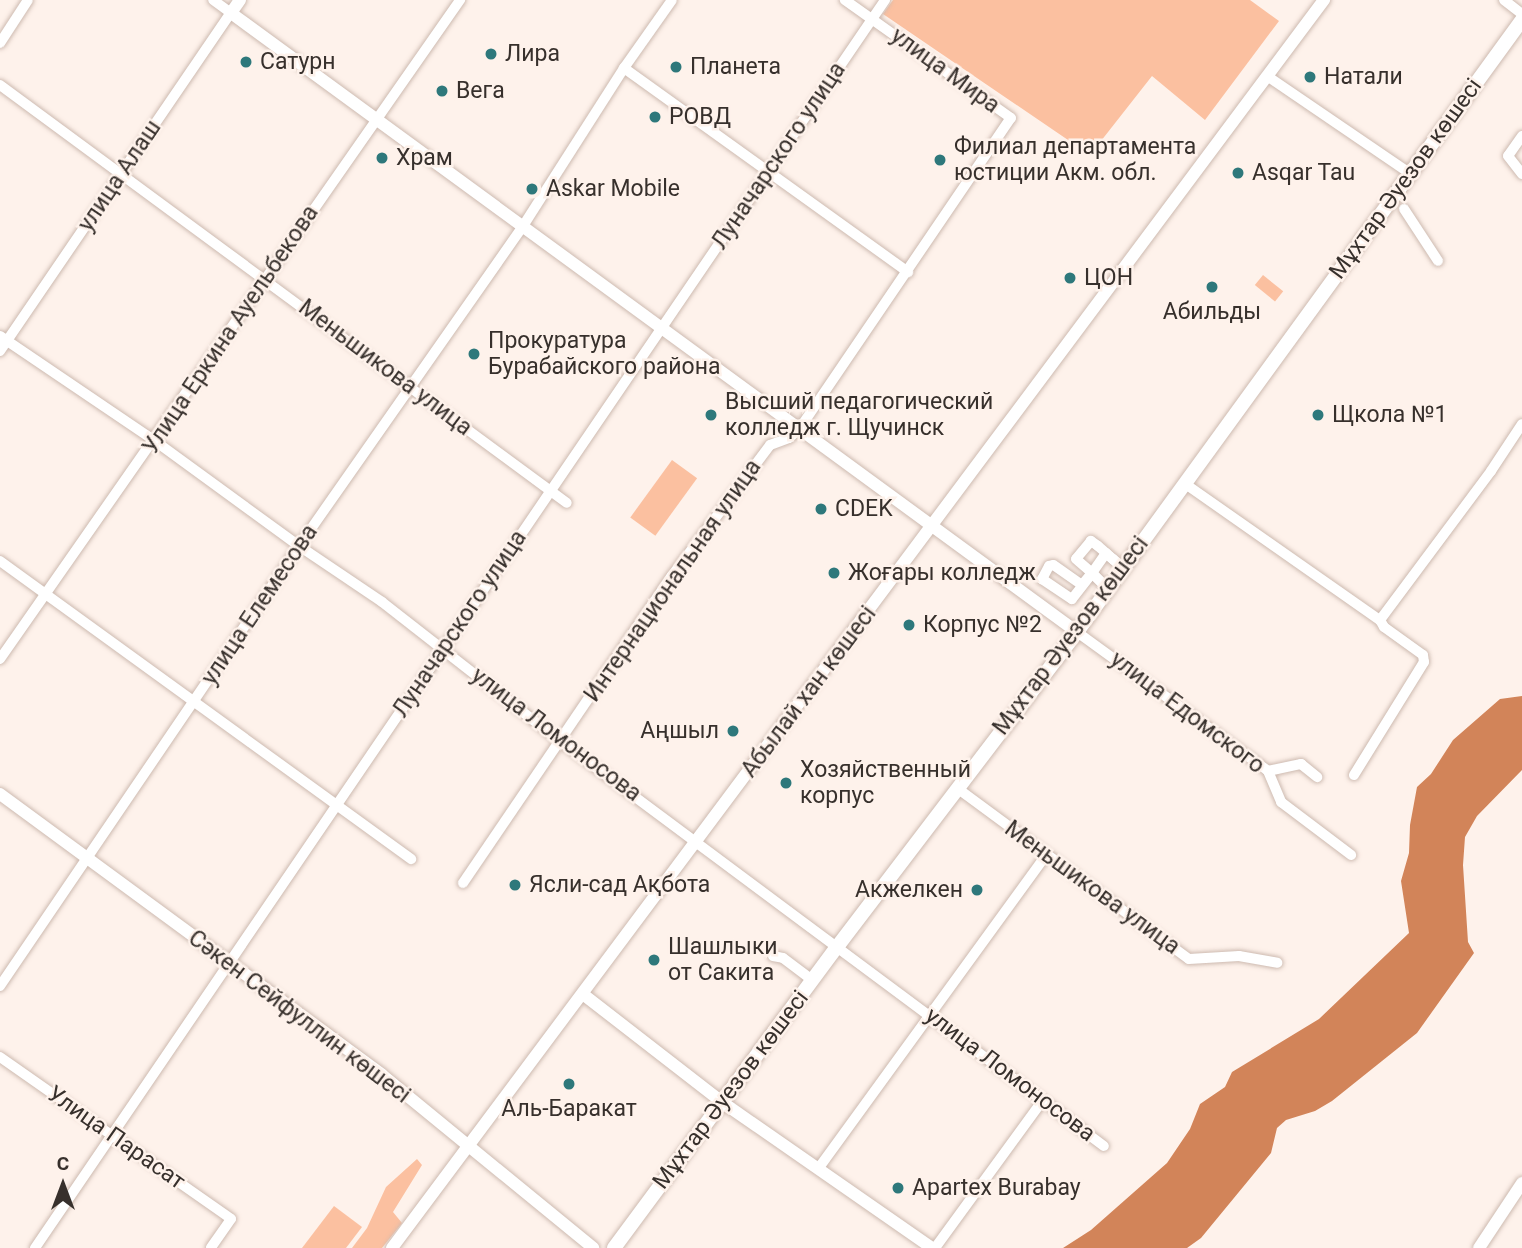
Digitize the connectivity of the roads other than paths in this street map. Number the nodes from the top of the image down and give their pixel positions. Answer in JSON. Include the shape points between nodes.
{"nodes":[{"id":1,"x":28,"y":0,"type":"edge"},
{"id":2,"x":213,"y":0,"type":"edge"},
{"id":3,"x":240,"y":0,"type":"edge"},
{"id":4,"x":460,"y":0,"type":"edge"},
{"id":5,"x":672,"y":0,"type":"edge"},
{"id":6,"x":845,"y":0,"type":"edge"},
{"id":7,"x":885,"y":0,"type":"edge"},
{"id":8,"x":1324,"y":0,"type":"edge"},
{"id":9,"x":1504,"y":0,"type":"edge"},
{"id":10,"x":232,"y":13,"type":"junction"},
{"id":11,"x":1522,"y":14,"type":"edge"},
{"id":12,"x":873,"y":18,"type":"junction"},
{"id":13,"x":1522,"y":20,"type":"edge"},
{"id":14,"x":0,"y":43,"type":"edge"},
{"id":15,"x":624,"y":68,"type":"junction"},
{"id":16,"x":1267,"y":76,"type":"junction"},
{"id":17,"x":0,"y":85,"type":"edge"},
{"id":18,"x":376,"y":118,"type":"junction"},
{"id":19,"x":1011,"y":118,"type":"joint"},
{"id":20,"x":1522,"y":136,"type":"edge"},
{"id":21,"x":768,"y":172,"type":"junction"},
{"id":22,"x":1409,"y":173,"type":"junction"},
{"id":23,"x":120,"y":174,"type":"junction"},
{"id":24,"x":1522,"y":174,"type":"edge"},
{"id":25,"x":1405,"y":209,"type":"dead end"},
{"id":26,"x":523,"y":226,"type":"junction"},
{"id":27,"x":1438,"y":261,"type":"dead end"},
{"id":28,"x":908,"y":272,"type":"junction"},
{"id":29,"x":266,"y":279,"type":"junction"},
{"id":30,"x":663,"y":327,"type":"junction"},
{"id":31,"x":4,"y":338,"type":"edge"},
{"id":32,"x":0,"y":351,"type":"edge"},
{"id":33,"x":411,"y":388,"type":"junction"},
{"id":34,"x":1522,"y":424,"type":"edge"},
{"id":35,"x":800,"y":428,"type":"junction"},
{"id":36,"x":155,"y":441,"type":"junction"},
{"id":37,"x":1184,"y":483,"type":"junction"},
{"id":38,"x":551,"y":491,"type":"junction"},
{"id":39,"x":567,"y":503,"type":"dead end"},
{"id":40,"x":933,"y":526,"type":"junction"},
{"id":41,"x":299,"y":546,"type":"junction"},
{"id":42,"x":1106,"y":553,"type":"junction"},
{"id":43,"x":0,"y":561,"type":"edge"},
{"id":44,"x":1123,"y":568,"type":"junction"},
{"id":45,"x":1092,"y":573,"type":"junction"},
{"id":46,"x":1082,"y":585,"type":"dead end"},
{"id":47,"x":1108,"y":589,"type":"junction"},
{"id":48,"x":47,"y":595,"type":"junction"},
{"id":49,"x":1380,"y":620,"type":"junction"},
{"id":50,"x":1077,"y":632,"type":"junction"},
{"id":51,"x":444,"y":650,"type":"junction"},
{"id":52,"x":0,"y":659,"type":"edge"},
{"id":53,"x":195,"y":701,"type":"junction"},
{"id":54,"x":560,"y":741,"type":"junction"},
{"id":55,"x":1268,"y":771,"type":"junction"},
{"id":56,"x":1354,"y":775,"type":"dead end"},
{"id":57,"x":1317,"y":777,"type":"dead end"},
{"id":58,"x":957,"y":788,"type":"junction"},
{"id":59,"x":0,"y":794,"type":"edge"},
{"id":60,"x":336,"y":806,"type":"junction"},
{"id":61,"x":698,"y":842,"type":"junction"},
{"id":62,"x":1046,"y":855,"type":"junction"},
{"id":63,"x":1352,"y":855,"type":"dead end"},
{"id":64,"x":87,"y":858,"type":"junction"},
{"id":65,"x":411,"y":859,"type":"dead end"},
{"id":66,"x":463,"y":883,"type":"dead end"},
{"id":67,"x":837,"y":947,"type":"junction"},
{"id":68,"x":773,"y":957,"type":"dead end"},
{"id":69,"x":1277,"y":963,"type":"dead end"},
{"id":70,"x":228,"y":964,"type":"junction"},
{"id":71,"x":812,"y":980,"type":"junction"},
{"id":72,"x":0,"y":986,"type":"edge"},
{"id":73,"x":584,"y":995,"type":"junction"},
{"id":74,"x":932,"y":1015,"type":"junction"},
{"id":75,"x":0,"y":1057,"type":"edge"},
{"id":76,"x":1043,"y":1100,"type":"junction"},
{"id":77,"x":722,"y":1102,"type":"junction"},
{"id":78,"x":113,"y":1134,"type":"junction"},
{"id":79,"x":1104,"y":1146,"type":"dead end"},
{"id":80,"x":467,"y":1147,"type":"junction"},
{"id":81,"x":818,"y":1169,"type":"junction"},
{"id":82,"x":1522,"y":1183,"type":"edge"},
{"id":83,"x":35,"y":1248,"type":"edge"},
{"id":84,"x":211,"y":1248,"type":"edge"},
{"id":85,"x":392,"y":1248,"type":"edge"},
{"id":86,"x":593,"y":1248,"type":"edge"},
{"id":87,"x":614,"y":1248,"type":"edge"},
{"id":88,"x":933,"y":1248,"type":"edge"},
{"id":89,"x":1479,"y":1248,"type":"edge"}],
"edges":[{"from":1,"to":14,"type":"street"},
{"from":2,"to":10,"type":"street"},
{"from":3,"to":10,"type":"street","name":"улица Алаш"},
{"from":4,"to":18,"type":"street","name":"Улица Еркина Ауельбекова"},
{"from":5,"to":15,"type":"street","name":"улица Елемесова"},
{"from":6,"to":12,"type":"street","name":"улица Мира"},
{"from":7,"to":12,"type":"street","name":"Луначарского улица"},
{"from":8,"to":16,"type":"street","name":"Абылай хан көшесі"},
{"from":9,"to":11,"type":"street"},
{"from":10,"to":18,"type":"street"},
{"from":10,"to":23,"type":"street","name":"улица Алаш"},
{"from":12,"to":19,"type":"street","name":"улица Мира"},
{"from":12,"to":21,"type":"street","name":"Луначарского улица"},
{"from":13,"to":22,"type":"main road","name":"Мұхтар Әуезов көшесі"},
{"from":15,"to":21,"type":"street"},
{"from":15,"to":26,"type":"street","name":"улица Елемесова"},
{"from":16,"to":22,"type":"street"},
{"from":16,"to":40,"type":"street","name":"Абылай хан көшесі"},
{"from":17,"to":23,"type":"street","name":"Меньшикова улица"},
{"from":18,"to":26,"type":"street"},
{"from":18,"to":29,"type":"street","name":"Улица Еркина Ауельбекова"},
{"from":19,"to":28,"type":"street","name":"Интернациональная улица"},
{"from":20,"to":24,"type":"street","via":[[1508,156]]},
{"from":21,"to":28,"type":"street"},
{"from":21,"to":30,"type":"street","name":"Луначарского улица"},
{"from":22,"to":37,"type":"main road","name":"Мұхтар Әуезов көшесі"},
{"from":23,"to":29,"type":"street","name":"Меньшикова улица"},
{"from":23,"to":31,"type":"street","name":"улица Алаш"},
{"from":25,"to":27,"type":"street"},
{"from":26,"to":30,"type":"street"},
{"from":26,"to":33,"type":"street","name":"улица Елемесова"},
{"from":28,"to":35,"type":"street","name":"Интернациональная улица"},
{"from":29,"to":33,"type":"street","name":"Меньшикова улица"},
{"from":29,"to":36,"type":"street","name":"Улица Еркина Ауельбекова"},
{"from":30,"to":35,"type":"street"},
{"from":30,"to":38,"type":"street","name":"Луначарского улица"},
{"from":31,"to":32,"type":"street","name":"улица Алаш"},
{"from":31,"to":36,"type":"street","name":"улица Ломоносова"},
{"from":33,"to":38,"type":"street","name":"Меньшикова улица"},
{"from":33,"to":41,"type":"street","name":"улица Елемесова"},
{"from":34,"to":49,"type":"street"},
{"from":35,"to":40,"type":"street"},
{"from":35,"to":54,"type":"street","name":"Интернациональная улица","via":[[771,445],[762,456],[671,577]]},
{"from":36,"to":41,"type":"street","name":"улица Ломоносова"},
{"from":36,"to":48,"type":"street","name":"Улица Еркина Ауельбекова"},
{"from":37,"to":44,"type":"main road","name":"Мұхтар Әуезов көшесі"},
{"from":37,"to":49,"type":"street"},
{"from":38,"to":39,"type":"street","name":"Меньшикова улица"},
{"from":38,"to":51,"type":"street","name":"Луначарского улица"},
{"from":40,"to":50,"type":"street"},
{"from":40,"to":61,"type":"street","name":"Абылай хан көшесі"},
{"from":41,"to":51,"type":"street","name":"улица Ломоносова"},
{"from":41,"to":53,"type":"street","name":"улица Елемесова"},
{"from":42,"to":44,"type":"street"},
{"from":42,"to":45,"type":"street"},
{"from":42,"to":45,"type":"street","via":[[1091,541],[1076,559]]},
{"from":43,"to":48,"type":"street"},
{"from":44,"to":47,"type":"main road","name":"Мұхтар Әуезов көшесі"},
{"from":45,"to":46,"type":"street"},
{"from":45,"to":47,"type":"street"},
{"from":47,"to":50,"type":"main road","name":"Мұхтар Әуезов көшесі"},
{"from":48,"to":52,"type":"street","name":"Улица Еркина Ауельбекова"},
{"from":48,"to":53,"type":"street"},
{"from":49,"to":56,"type":"street","via":[[1423,655],[1424,662]]},
{"from":50,"to":55,"type":"street","name":"улица Едомского"},
{"from":50,"to":58,"type":"main road","name":"Мұхтар Әуезов көшесі"},
{"from":51,"to":54,"type":"street","name":"улица Ломоносова"},
{"from":51,"to":60,"type":"street","name":"Луначарского улица"},
{"from":53,"to":60,"type":"street"},
{"from":53,"to":64,"type":"street","name":"улица Елемесова"},
{"from":54,"to":61,"type":"street","name":"улица Ломоносова"},
{"from":54,"to":66,"type":"street","name":"Интернациональная улица"},
{"from":55,"to":57,"type":"street","via":[[1301,764]]},
{"from":55,"to":63,"type":"street","name":"улица Едомского","via":[[1281,802]]},
{"from":58,"to":62,"type":"street","name":"Меньшикова улица"},
{"from":58,"to":67,"type":"main road","name":"Мұхтар Әуезов көшесі"},
{"from":59,"to":64,"type":"street","name":"Сәкен Сейфуллин көшесі"},
{"from":60,"to":65,"type":"street"},
{"from":60,"to":70,"type":"street","name":"Луначарского улица"},
{"from":61,"to":67,"type":"street","name":"улица Ломоносова"},
{"from":61,"to":73,"type":"street","name":"Абылай хан көшесі"},
{"from":62,"to":69,"type":"street","name":"Меньшикова улица","via":[[1189,959],[1239,956]]},
{"from":62,"to":74,"type":"street"},
{"from":64,"to":70,"type":"street","name":"Сәкен Сейфуллин көшесі"},
{"from":64,"to":72,"type":"street","name":"улица Елемесова"},
{"from":67,"to":71,"type":"main road","name":"Мұхтар Әуезов көшесі"},
{"from":67,"to":74,"type":"street","name":"улица Ломоносова"},
{"from":68,"to":71,"type":"street","via":[[783,958]]},
{"from":70,"to":78,"type":"street","name":"Луначарского улица"},
{"from":70,"to":80,"type":"street","name":"Сәкен Сейфуллин көшесі","via":[[382,1075]]},
{"from":71,"to":77,"type":"main road","name":"Мұхтар Әуезов көшесі"},
{"from":73,"to":77,"type":"street"},
{"from":73,"to":80,"type":"street","name":"Абылай хан көшесі"},
{"from":74,"to":76,"type":"street","name":"улица Ломоносова"},
{"from":74,"to":81,"type":"street"},
{"from":75,"to":78,"type":"street","name":"Улица Парасат"},
{"from":76,"to":79,"type":"street","name":"улица Ломоносова"},
{"from":76,"to":88,"type":"street"},
{"from":77,"to":81,"type":"street"},
{"from":77,"to":87,"type":"main road","name":"Мұхтар Әуезов көшесі"},
{"from":78,"to":83,"type":"street","name":"Луначарского улица"},
{"from":78,"to":84,"type":"street","name":"Улица Парасат","via":[[231,1219]]},
{"from":80,"to":85,"type":"street","name":"Абылай хан көшесі"},
{"from":80,"to":86,"type":"street","name":"Сәкен Сейфуллин көшесі"},
{"from":81,"to":88,"type":"street"},
{"from":82,"to":89,"type":"street"}]}
